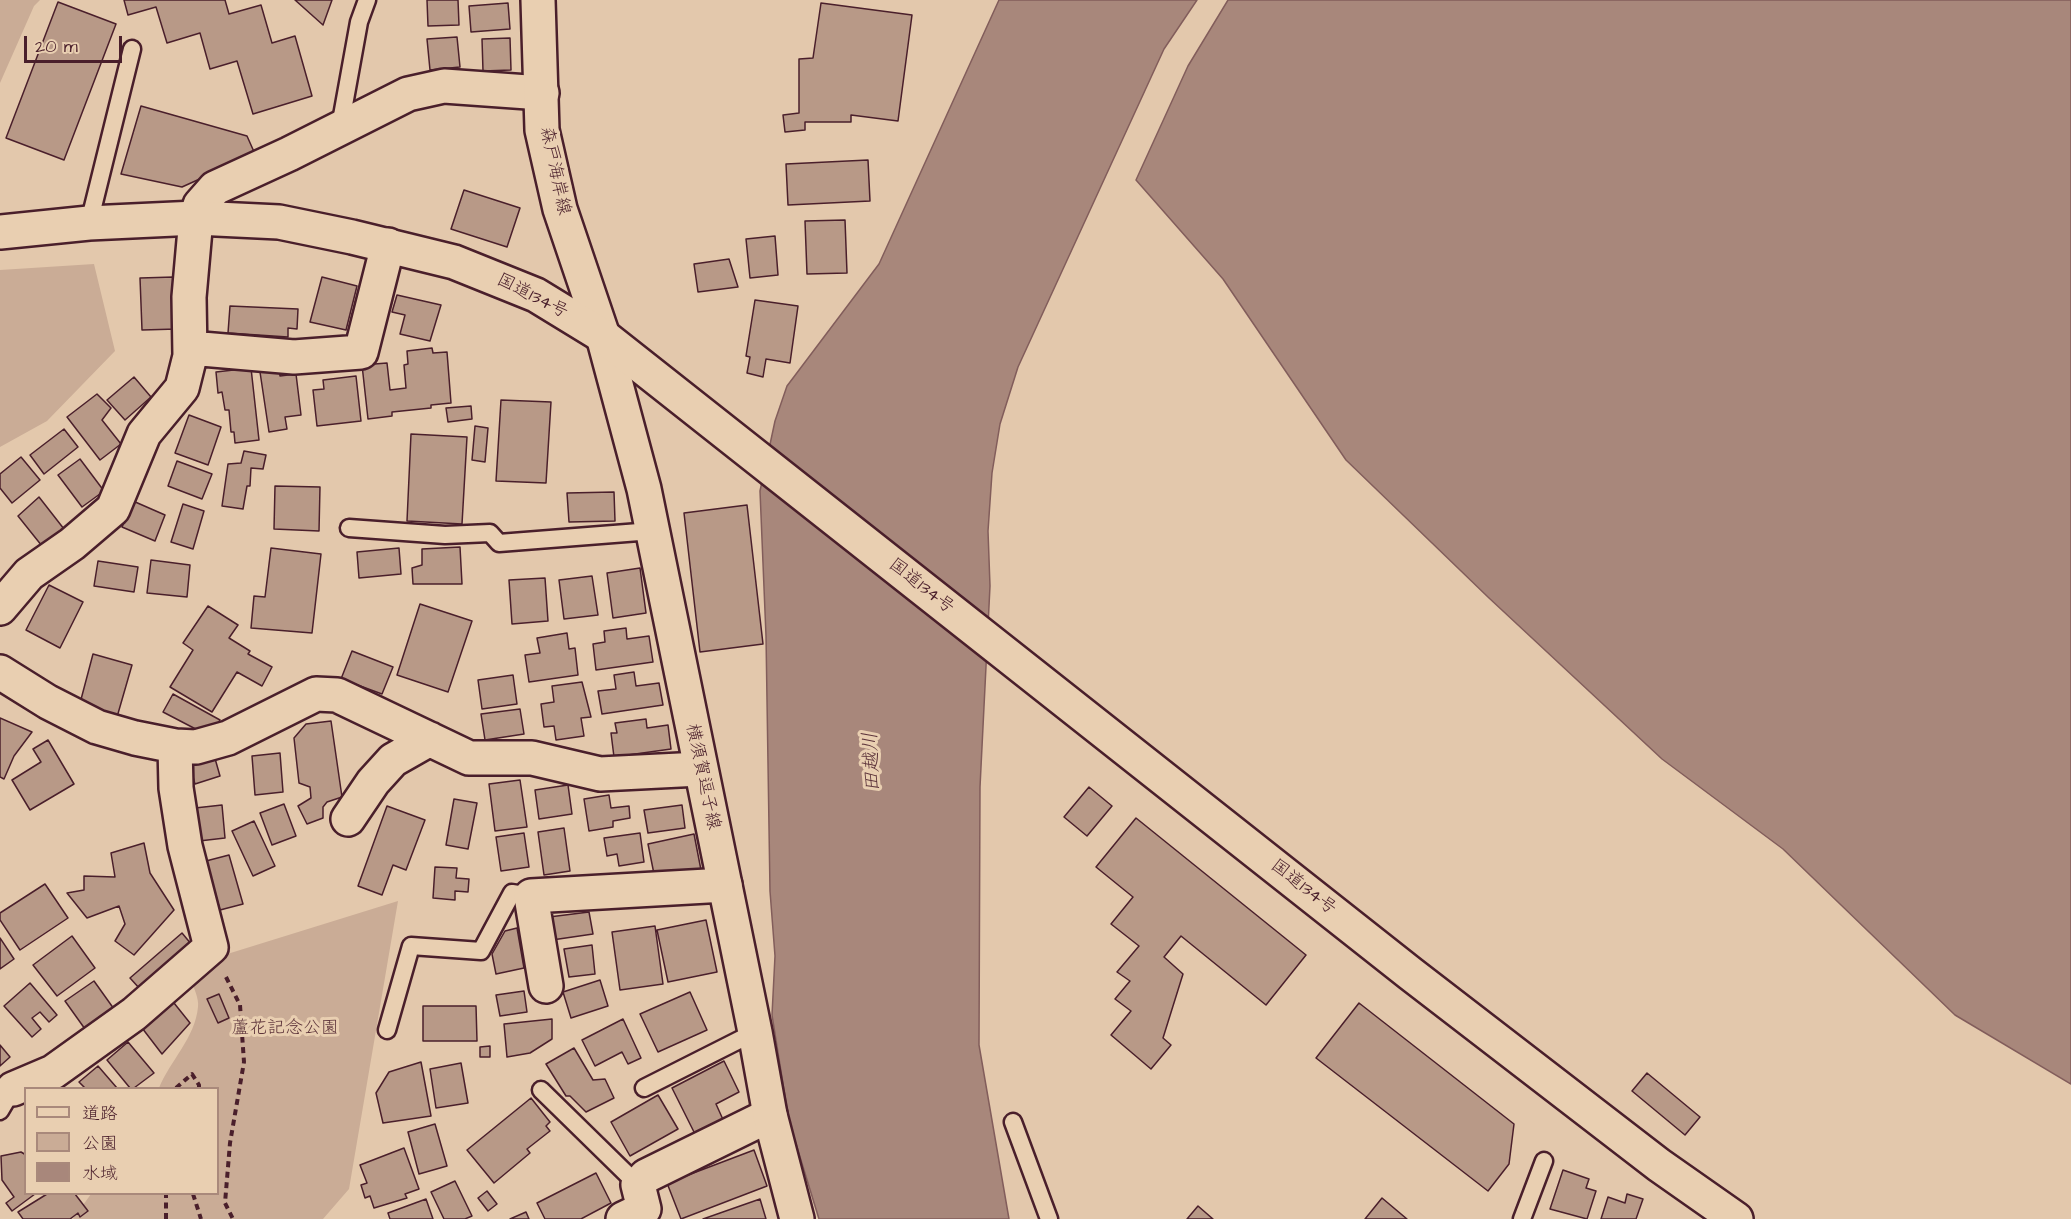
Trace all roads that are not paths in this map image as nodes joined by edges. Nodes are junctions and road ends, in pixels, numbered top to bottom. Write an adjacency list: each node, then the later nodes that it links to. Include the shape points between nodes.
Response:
1 (367, 0): 5 (lane, via 359,22)
2 (538, 0): 4 (main road, 森戸海岸線)
3 (132, 49): 7 (lane)
4 (542, 93): 5 (main road, via 444,86 408,94); 10 (main road, 森戸海岸線, via 542,130 560,209)
5 (340, 127): 6 (main road, via 215,188 200,205)
6 (196, 218): 7 (main road, 国道134号); 9 (main road, 国道134号, via 279,222); 11 (main road, via 189,297)
7 (89, 224): 8 (main road, 国道134号)
8 (0, 232)
9 (388, 245): 10 (main road, 国道134号, via 454,262 536,295); 11 (main road, via 361,352 294,357)
10 (603, 336): 13 (main road, 横須賀逗子線); 36 (main road, 国道134号, via 1411,974 1650,1158)
11 (190, 348): 14 (main road, via 182,388 144,434 113,508 29,574)
12 (349, 528): 13 (lane, via 445,535 490,533 499,543)
13 (652, 531): 18 (main road, 横須賀逗子線)
14 (0, 608)
15 (0, 672): 17 (main road, via 97,727)
16 (430, 739): 17 (main road, via 337,695 316,694 228,738 196,747); 18 (main road, via 469,758 532,758 600,774); 19 (main road, via 393,760)
17 (175, 746): 27 (main road, via 176,788 185,846 211,947 134,1014 53,1072)
18 (700, 769): 20 (main road, 横須賀逗子線)
19 (348, 819)
20 (725, 885): 21 (main road); 24 (main road, 横須賀逗子線)
21 (531, 896): 22 (main road); 23 (lane, via 512,893 480,951 411,946)
22 (546, 986)
23 (387, 1030)
24 (755, 1032): 25 (lane); 28 (main road, 横須賀逗子線)
25 (644, 1088)
26 (541, 1090): 31 (lane)
27 (4, 1096)
28 (770, 1114): 31 (main road, via 646,1176); 33 (main road, 横須賀逗子線)
29 (1013, 1122): 34 (lane)
30 (1544, 1161): 35 (lane)
31 (638, 1185): 32 (main road, via 644,1209)
32 (623, 1219)
33 (797, 1219)
34 (1049, 1219)
35 (1522, 1219)
36 (1736, 1219)

